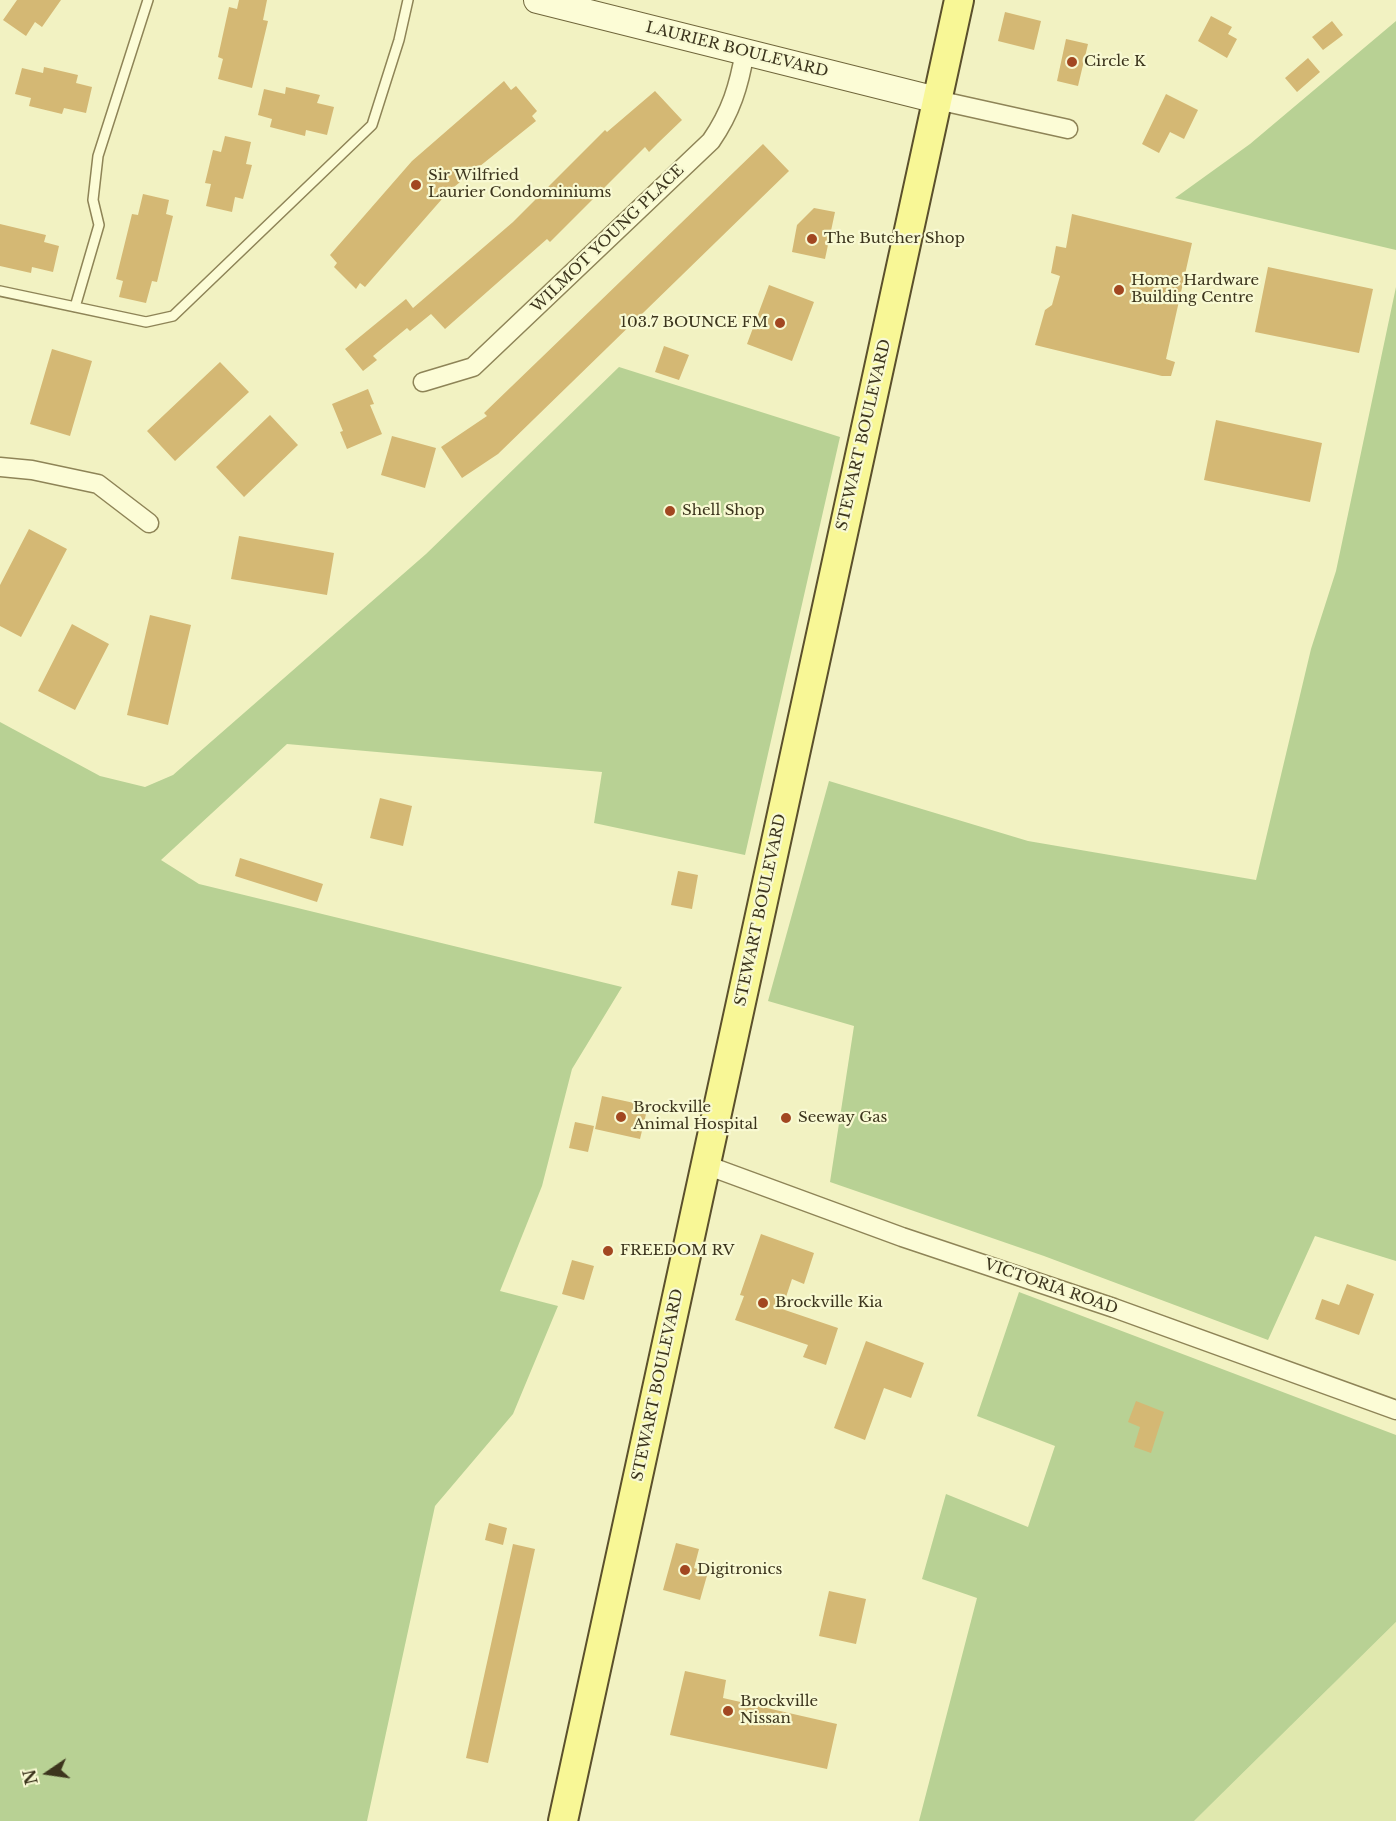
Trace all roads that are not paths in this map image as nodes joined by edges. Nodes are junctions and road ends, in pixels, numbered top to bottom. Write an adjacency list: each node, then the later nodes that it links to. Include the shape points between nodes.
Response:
1 (148, 0): 9 (lane, via 98,156 93,200 99,225)
2 (408, 0): 9 (lane, via 372,124 173,316 146,322)
3 (537, 0): 5 (street, LAURIER BOULEVARD)
4 (959, 0): 6 (main road, STEWART BOULEVARD)
5 (745, 51): 6 (street, LAURIER BOULEVARD); 10 (street, WILMOT YOUNG PLACE, via 728,116 711,141 473,367)
6 (937, 100): 7 (street); 13 (main road, STEWART BOULEVARD)
7 (1068, 129)
8 (0, 291): 9 (lane)
9 (75, 307)
10 (423, 382)
11 (0, 467): 12 (street, via 98,484)
12 (149, 523)
13 (706, 1165): 14 (street, VICTORIA ROAD); 15 (main road, STEWART BOULEVARD)
14 (1396, 1410)
15 (563, 1821)

